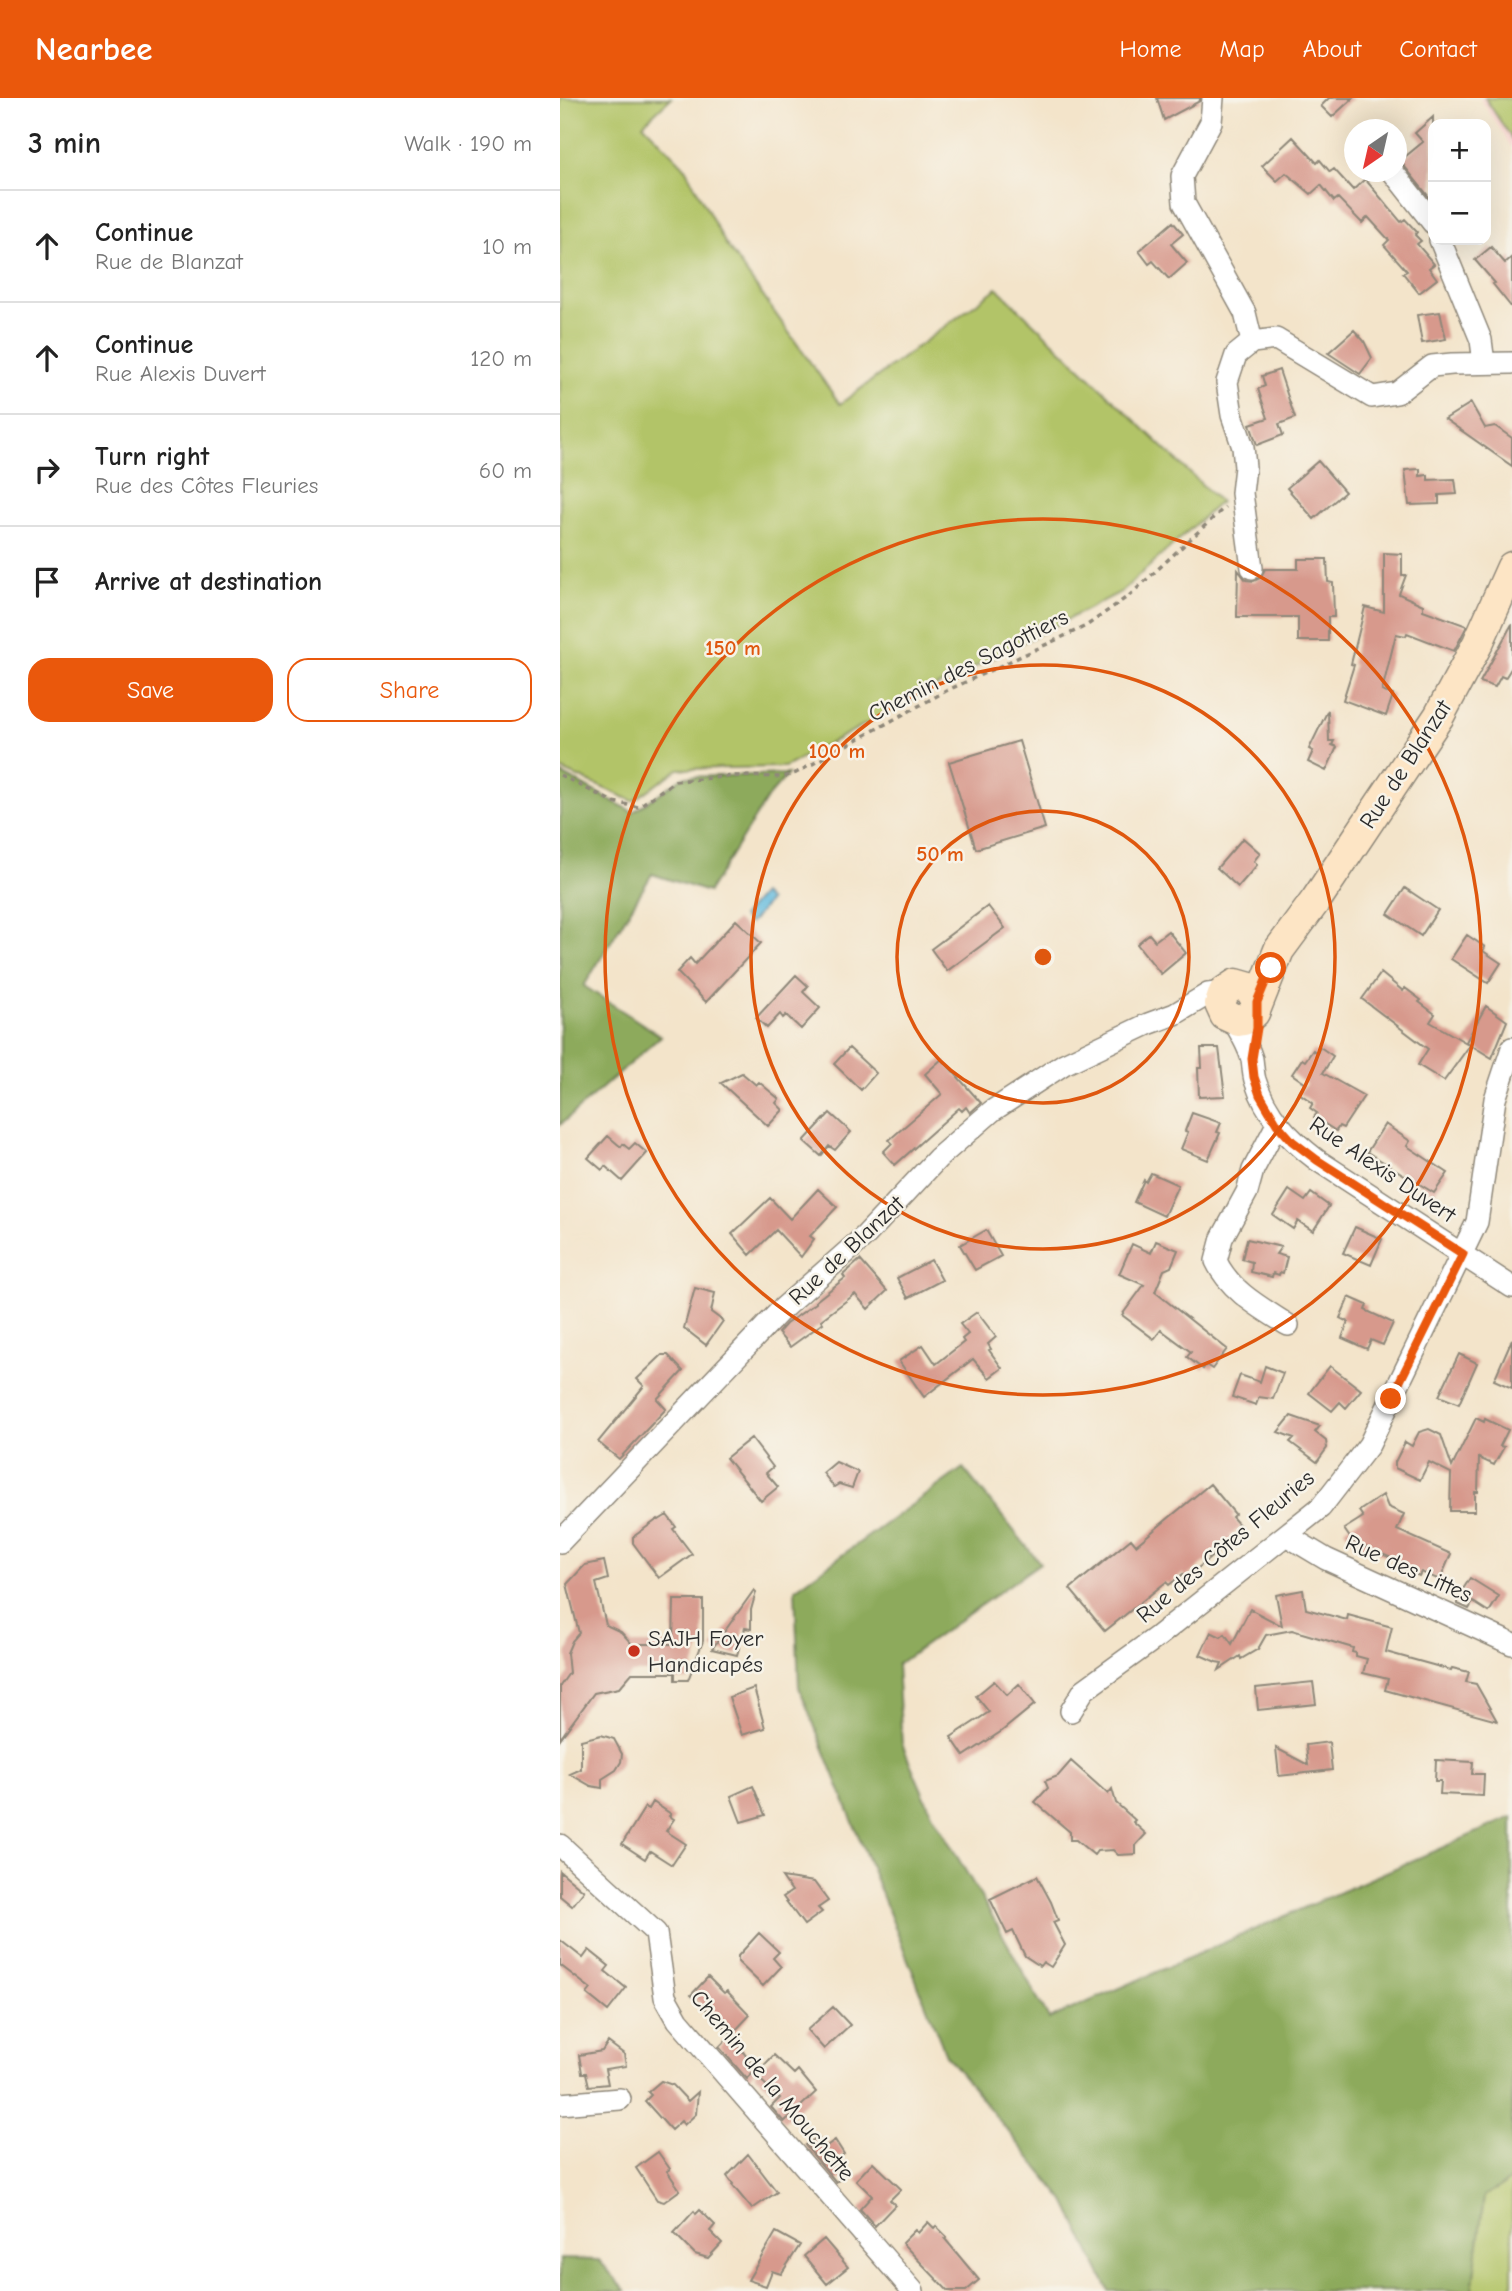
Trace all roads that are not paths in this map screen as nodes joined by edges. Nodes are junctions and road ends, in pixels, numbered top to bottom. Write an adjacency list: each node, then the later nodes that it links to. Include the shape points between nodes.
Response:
1 (1213, 98): 5 (street, via 1211,122 1182,176 1184,203 1245,313)
2 (1402, 182): 3 (street)
3 (1428, 216)
4 (1442, 245): 6 (street, via 1481,340)
5 (1252, 342): 6 (street, via 1276,339 1372,397 1397,393 1432,366); 9 (street, via 1236,355 1227,382 1245,467 1242,492)
6 (1484, 363): 7 (street)
7 (1512, 363)
8 (1512, 567): 10 (street, Rue de Blanzat, via 1438,716 1316,900)
9 (1252, 568)
10 (1238, 1003): 12 (street, Rue Alexis Duvert, via 1254,1077); 17 (street, Rue de Blanzat, via 1209,994 1064,1064 992,1111 938,1158 865,1236 781,1310)
11 (1512, 1048): 13 (street, Rue des Côtes Fleuries, via 1495,1099 1477,1222)
12 (1277, 1124): 13 (street, Rue Alexis Duvert, via 1317,1160); 15 (street, Rue Alexis Duvert, via 1222,1238 1216,1261 1224,1278)
13 (1463, 1254): 14 (street, Rue Alexis Duvert); 16 (street, Rue des Côtes Fleuries, via 1369,1444 1321,1507)
14 (1512, 1287)
15 (1288, 1325)
16 (1286, 1535): 18 (street, Rue des Littes, via 1325,1559); 19 (street, Rue des Côtes Fleuries, via 1084,1690)
17 (560, 1542)
18 (1512, 1644)
19 (1071, 1710)
20 (560, 1845): 23 (street, Chemin de la Mouchette, via 656,1933 665,1997 678,2020)
21 (620, 2099): 22 (street)
22 (560, 2104)
23 (913, 2291)

